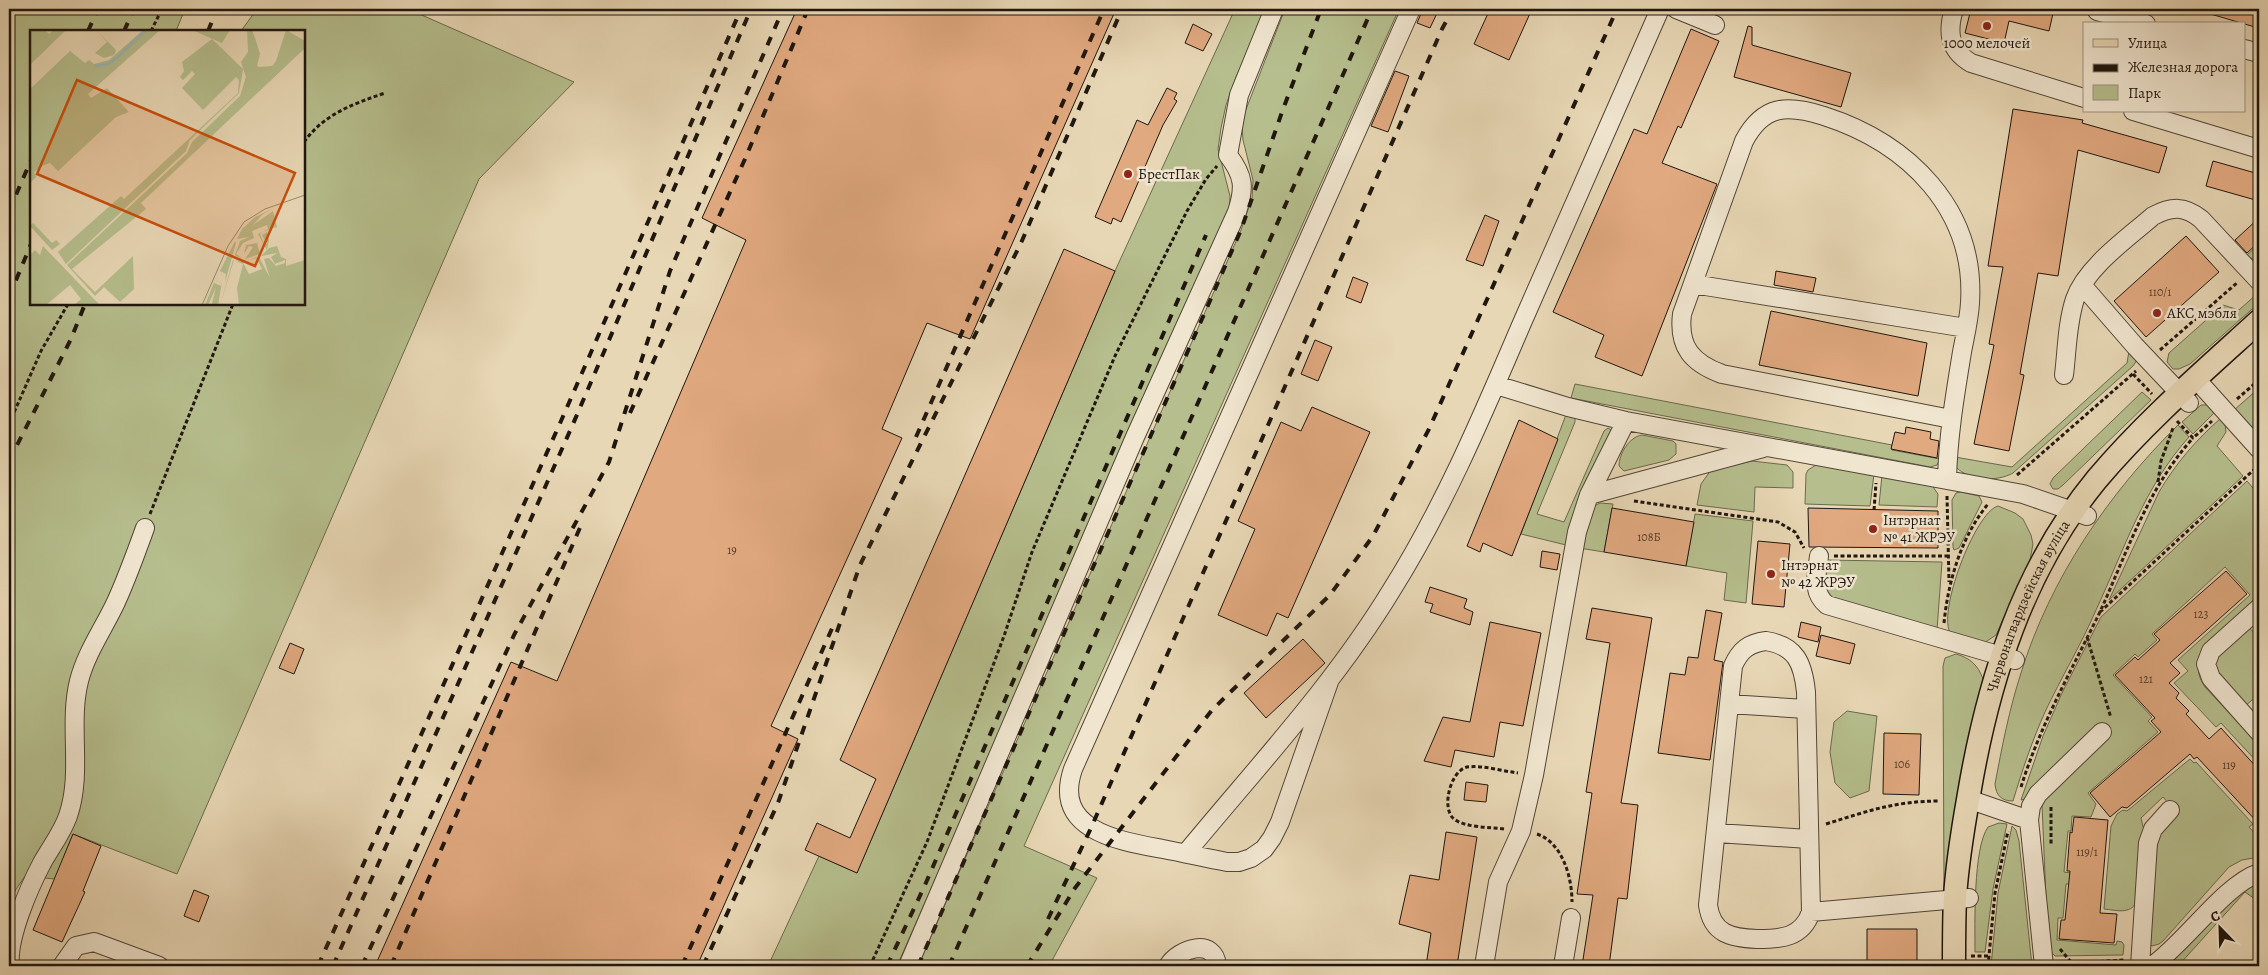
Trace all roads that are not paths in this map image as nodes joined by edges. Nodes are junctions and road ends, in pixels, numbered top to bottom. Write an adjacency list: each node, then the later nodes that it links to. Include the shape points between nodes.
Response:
1 (1274, 9): 54 (street, via 1239,95 1228,155 1240,174 1243,187 1237,212 1132,446)
2 (1411, 9): 45 (street, via 1068,782 1073,807 1091,828 1112,838)
3 (1660, 9): 22 (street)
4 (1676, 9): 9 (street)
5 (1954, 9): 12 (street, via 1950,34 1956,52 1963,58 2012,77)
6 (2097, 11): 7 (street)
7 (2124, 13): 8 (street)
8 (2142, 22)
9 (1715, 25)
10 (2246, 50): 11 (street)
11 (2259, 53)
12 (2083, 98)
13 (2136, 112): 14 (street)
14 (2259, 148)
15 (2255, 276): 17 (street, via 2202,218 2182,208 2171,208 2153,216)
16 (1693, 284): 19 (street); 19 (street, via 1744,141 1763,116 1793,108 1870,134 1920,170 1954,222 1965,249 1970,276); 24 (street, via 1680,329 1693,357 1705,367 1722,374)
17 (2082, 285): 21 (street, via 2071,315); 23 (street, via 2148,360)
18 (2259, 322): 23 (main road, Чырвонагвардзейская вуліца)
19 (1966, 328): 24 (street)
20 (2259, 339): 23 (main road, Чырвонагвардзейская вуліца)
21 (2064, 375)
22 (1496, 385): 25 (street); 35 (street, via 1411,558)
23 (2189, 397): 27 (street); 30 (main road, Чырвонагвардзейская вуліца, via 2122,452)
24 (1951, 419): 28 (street)
25 (1626, 421): 26 (street); 29 (street)
26 (1768, 447): 28 (street); 29 (street)
27 (2259, 449)
28 (1947, 480): 30 (street, via 2023,494)
29 (1589, 495): 57 (street, via 1573,547 1534,775 1521,831 1498,882)
30 (2081, 513): 34 (main road, Чырвонагвардзейская вуліца, via 2053,542 2025,595)
31 (145, 528): 51 (street, via 116,602 79,680 72,800 14,930)
32 (1819, 556): 34 (street, via 1816,588 1827,605)
33 (2258, 610): 39 (street, via 2211,651 2206,664 2211,678)
34 (2008, 658): 40 (main road, Чырвонагвардзейская вуліца, via 1982,726)
35 (1330, 679): 45 (street); 45 (street, via 1280,822 1264,850 1239,862)
36 (1729, 704): 37 (street); 37 (street, via 1737,657 1754,642 1766,641 1779,643 1792,651 1800,663 1805,678); 43 (street)
37 (1806, 709): 44 (street)
38 (2108, 727): 42 (street, via 2038,794)
39 (2259, 732)
40 (1974, 801): 42 (street); 47 (main road, Чырвонагвардзейская вуліца, via 1960,848)
41 (2170, 810): 60 (street, via 2153,830 2148,843)
42 (2021, 817): 59 (street)
43 (1717, 833): 44 (street); 48 (street, via 1708,905 1719,928 1735,938 1780,939 1803,928)
44 (1809, 834): 48 (street)
45 (1186, 853)
46 (2259, 873): 61 (street, via 2236,885)
47 (1962, 899): 48 (street); 50 (main road, Чырвонагвардзейская вуліца)
48 (1811, 912)
49 (1572, 918): 58 (street)
50 (1970, 961)
51 (10, 966)
52 (62, 966): 53 (street, via 76,946 94,942)
53 (159, 966)
54 (908, 966)
55 (1168, 966): 56 (street, via 1179,954 1200,948 1211,953)
56 (1217, 966)
57 (1484, 966)
58 (1563, 966)
59 (2044, 966)
60 (2140, 966)
61 (2152, 966)

